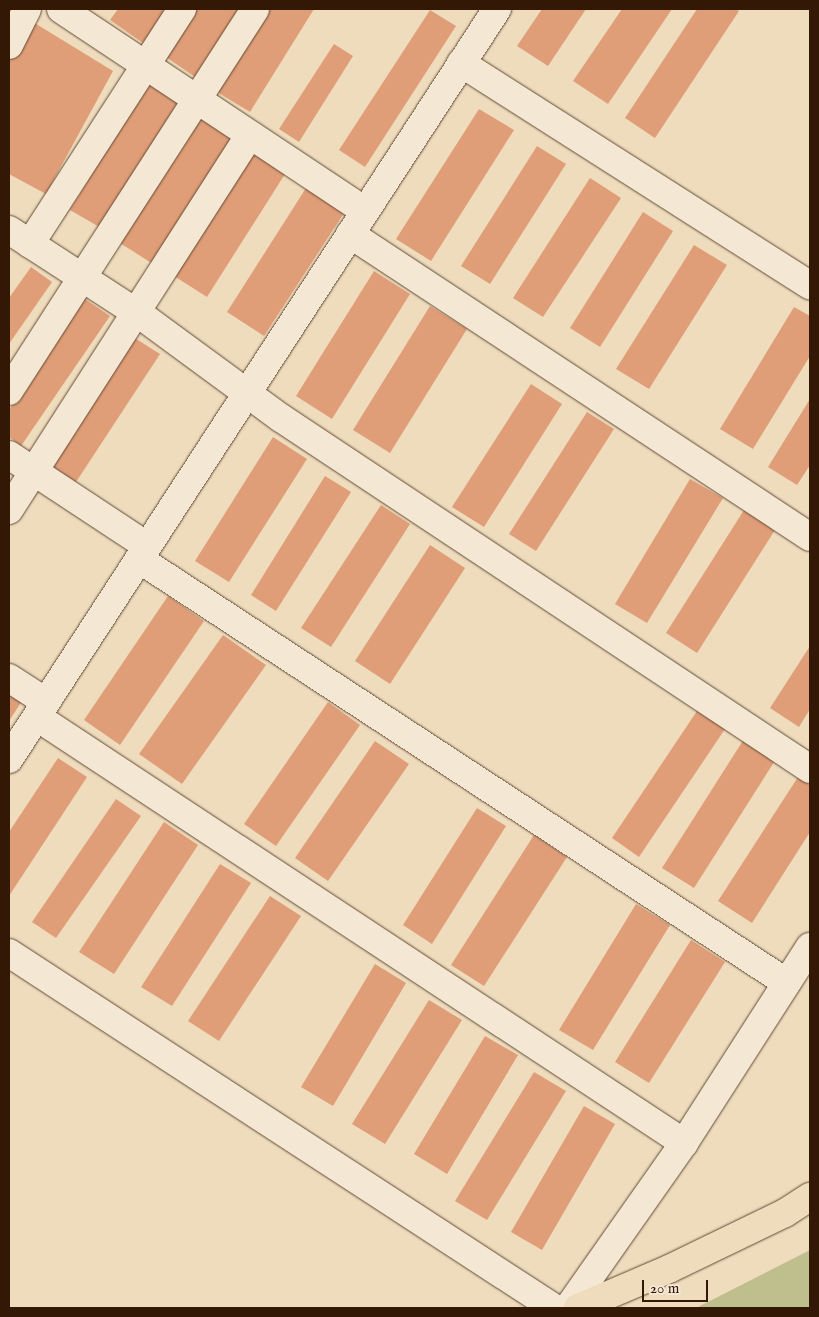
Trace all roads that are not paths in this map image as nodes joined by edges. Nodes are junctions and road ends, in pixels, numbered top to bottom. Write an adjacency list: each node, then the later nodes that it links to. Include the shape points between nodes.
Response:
1 (28, 9): 7 (street)
2 (61, 9): 6 (street)
3 (182, 9): 9 (street)
4 (255, 9): 10 (street)
5 (497, 9): 8 (street)
6 (95, 18): 9 (street)
7 (9, 45)
8 (461, 63): 12 (street); 15 (street)
9 (145, 65): 10 (street); 13 (street)
10 (197, 99): 11 (street); 14 (street)
11 (250, 135): 12 (street); 16 (street)
12 (357, 223): 18 (street); 22 (street)
13 (20, 237): 14 (street)
14 (82, 278): 16 (street); 17 (street)
15 (810, 285)
16 (136, 312): 18 (street); 20 (street)
17 (9, 391)
18 (247, 393): 23 (street); 27 (street)
19 (9, 455): 20 (street)
20 (34, 471): 21 (street); 23 (street)
21 (9, 510)
22 (810, 537)
23 (143, 552): 25 (street); 30 (street)
24 (9, 678): 25 (street)
25 (41, 709): 26 (street); 31 (street)
26 (9, 759)
27 (810, 769)
28 (810, 946): 30 (street)
29 (9, 953): 33 (street)
30 (787, 983): 31 (street)
31 (684, 1143): 34 (street)
32 (810, 1197): 35 (main road, via 785,1213 669,1269)
33 (554, 1308)
34 (568, 1308)
35 (578, 1308)

